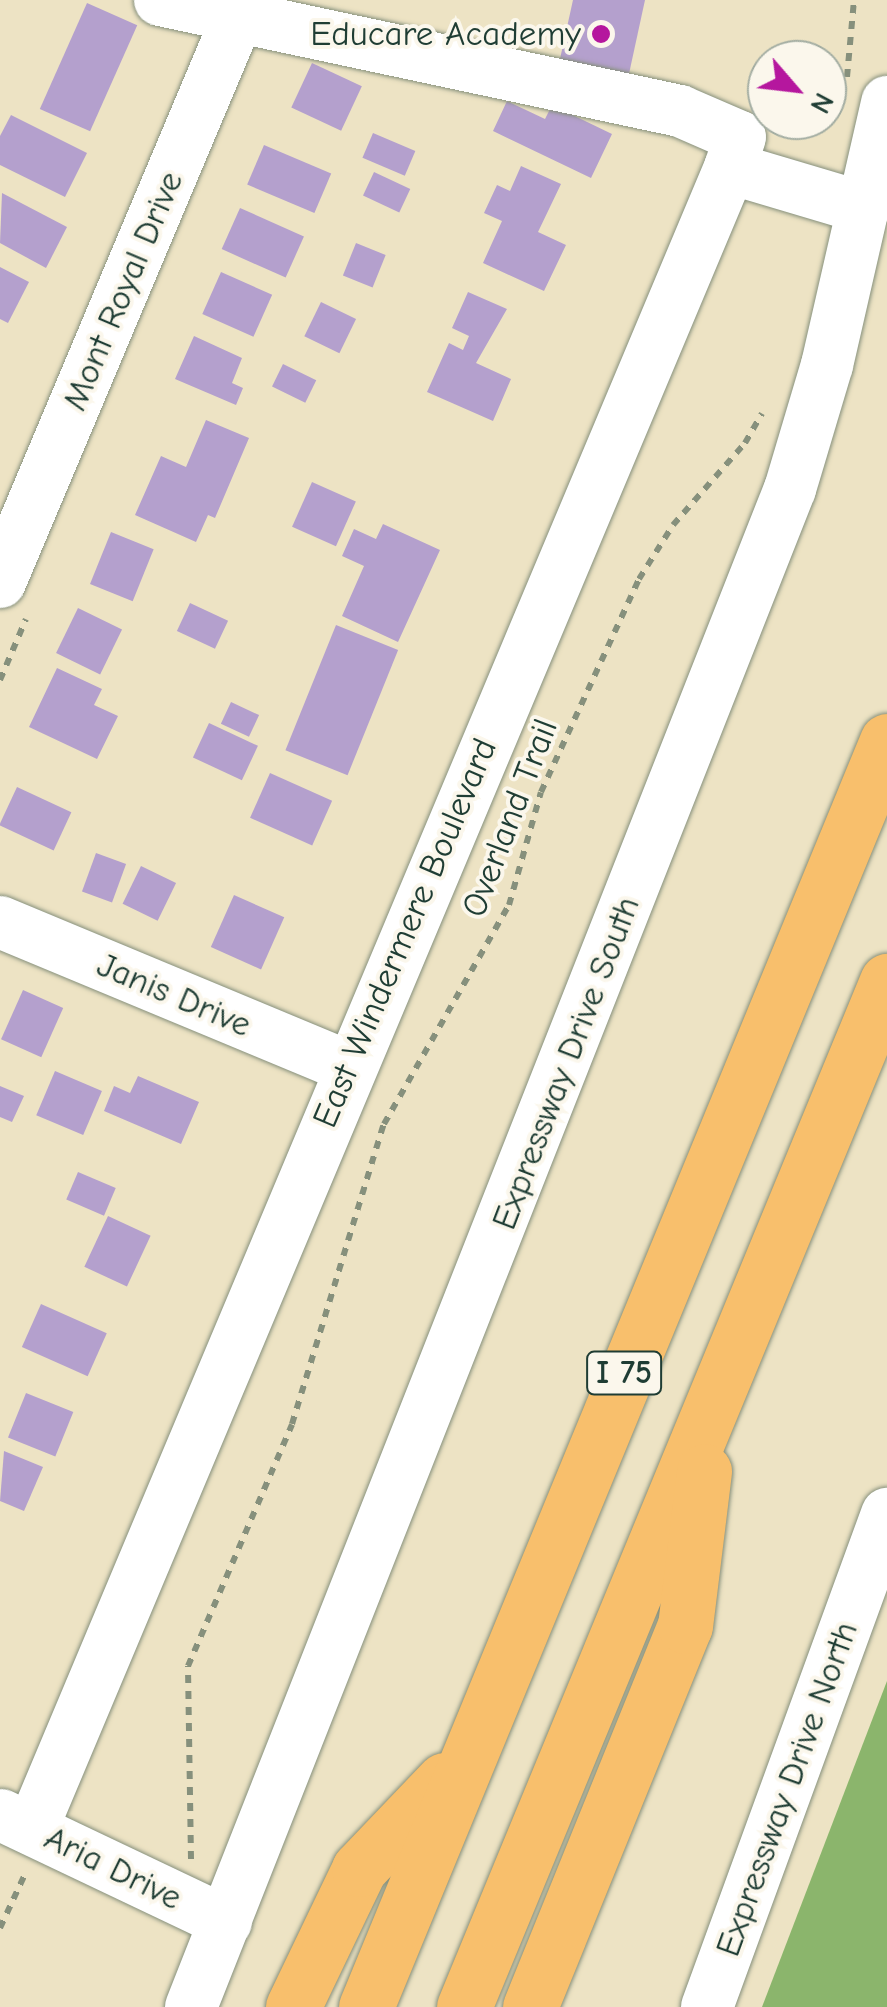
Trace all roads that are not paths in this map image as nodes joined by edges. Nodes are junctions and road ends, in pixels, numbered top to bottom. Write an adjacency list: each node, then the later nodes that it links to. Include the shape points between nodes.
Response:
1 (160, 0): 2 (street)
2 (241, 9): 4 (street, via 680,112 740,137); 6 (street, Mont Royal Drive)
3 (866, 93): 5 (street, Expressway Drive South)
4 (730, 168): 5 (street); 10 (street, East Windermere Boulevard)
5 (864, 208): 15 (street, Expressway Drive South, via 810,426 763,563)
6 (0, 582)
7 (887, 740): 13 (highway, I 75)
8 (0, 922): 10 (street, Janis Drive)
9 (887, 980): 11 (highway, I 75)
10 (348, 1067): 14 (street, East Windermere Boulevard)
11 (712, 1407): 19 (highway, I 75); 20 (highway, via 684,1626)
12 (887, 1514): 21 (street, Expressway Drive North)
13 (463, 1759): 17 (highway, via 360,1869); 18 (highway, I 75)
14 (13, 1833): 15 (street, Aria Drive)
15 (204, 1912): 16 (street, Expressway Drive South)
16 (191, 2007)
17 (293, 2007)
18 (366, 2007)
19 (464, 2007)
20 (530, 2007)
21 (707, 2007)

